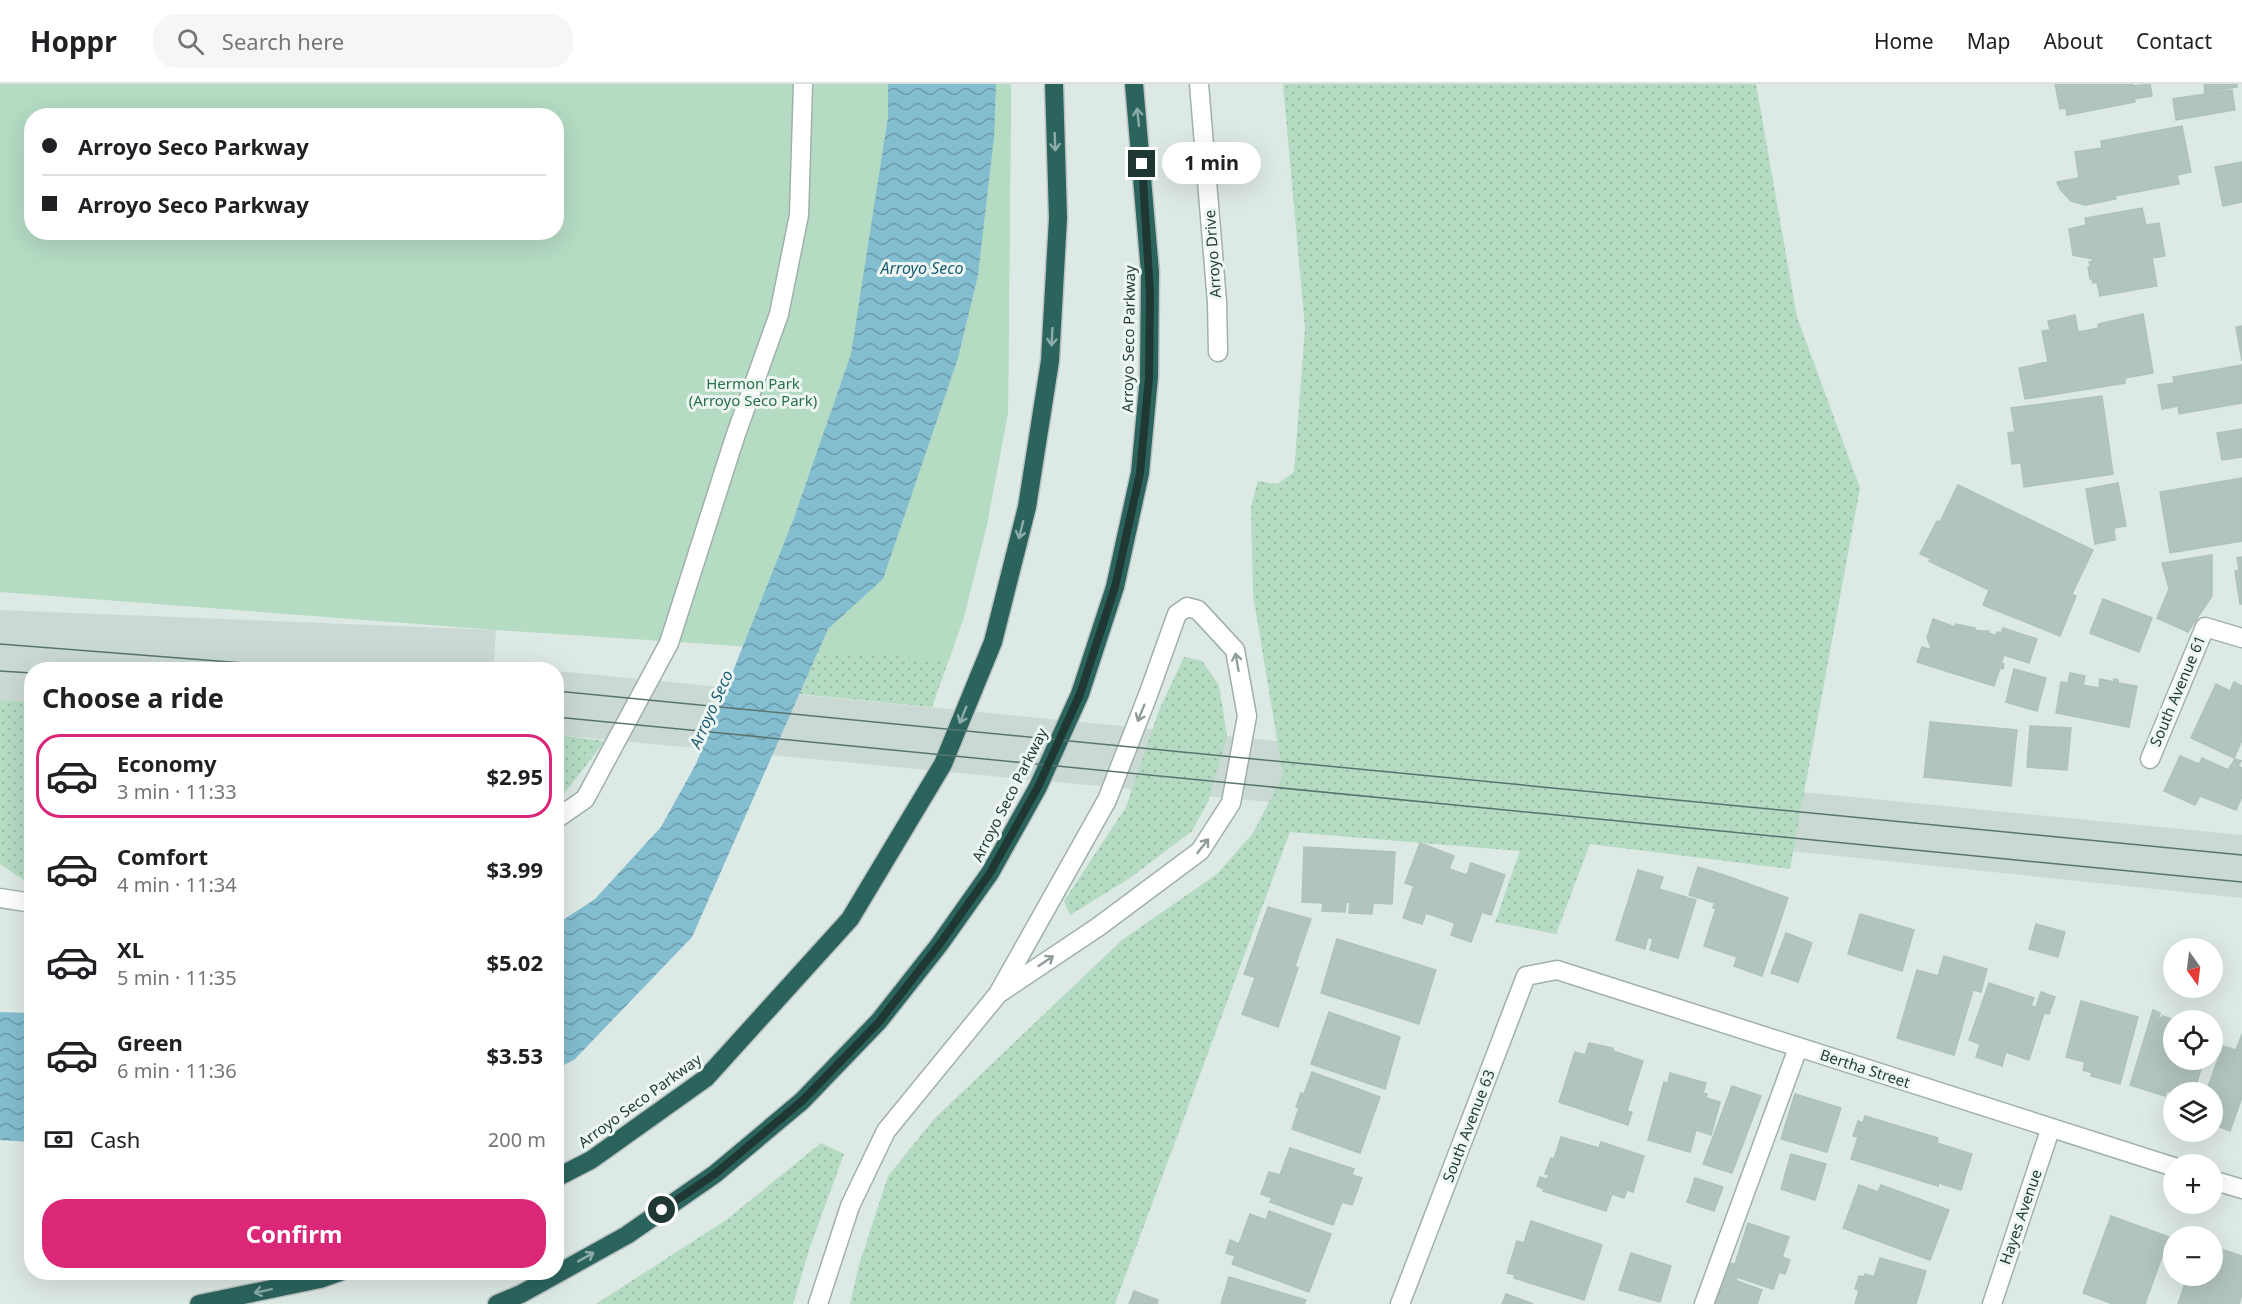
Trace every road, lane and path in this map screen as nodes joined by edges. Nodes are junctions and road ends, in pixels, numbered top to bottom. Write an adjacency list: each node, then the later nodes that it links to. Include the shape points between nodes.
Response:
1 (803, 84): 8 (street, via 799,215 779,314 669,643 585,799)
2 (1054, 84): 16 (highway, Arroyo Seco Parkway, one-way to 16, via 1058,218 1050,361 1031,484 993,642 943,764 850,919 706,1078 591,1160)
3 (1134, 84): 19 (highway, Arroyo Seco Parkway, one-way to 3, via 627,1235 715,1174 802,1101 879,1022 939,945 990,873 1038,787 1080,694 1112,598 1140,473 1149,377 1150,272)
4 (1199, 84): 5 (street, Arroyo Drive)
5 (1218, 352)
6 (2242, 639): 7 (street, South Avenue 61, via 2205,627)
7 (2150, 759)
8 (564, 813)
9 (0, 898): 10 (street)
10 (24, 902)
11 (1557, 970): 13 (street, Bertha Street); 25 (street, South Avenue 63, via 1526,976)
12 (998, 994): 12 (street, one-way to 12, via 1098,927 1200,851 1231,803 1247,716 1235,650 1198,610 1188,608 1177,614 1107,800); 24 (street, via 886,1131 850,1206)
13 (1798, 1048): 14 (street, Bertha Street); 26 (street)
14 (2050, 1130): 15 (street, Bertha Street); 27 (street, Hayes Avenue)
15 (2163, 1164)
16 (564, 1174)
17 (2223, 1183): 18 (street)
18 (2242, 1189)
19 (564, 1270)
20 (315, 1280): 22 (highway, one-way to 22)
21 (546, 1280): 23 (highway, Arroyo Seco Parkway, one-way to 21)
22 (199, 1304)
23 (498, 1304)
24 (818, 1304)
25 (1400, 1304)
26 (1704, 1304)
27 (1992, 1304)

